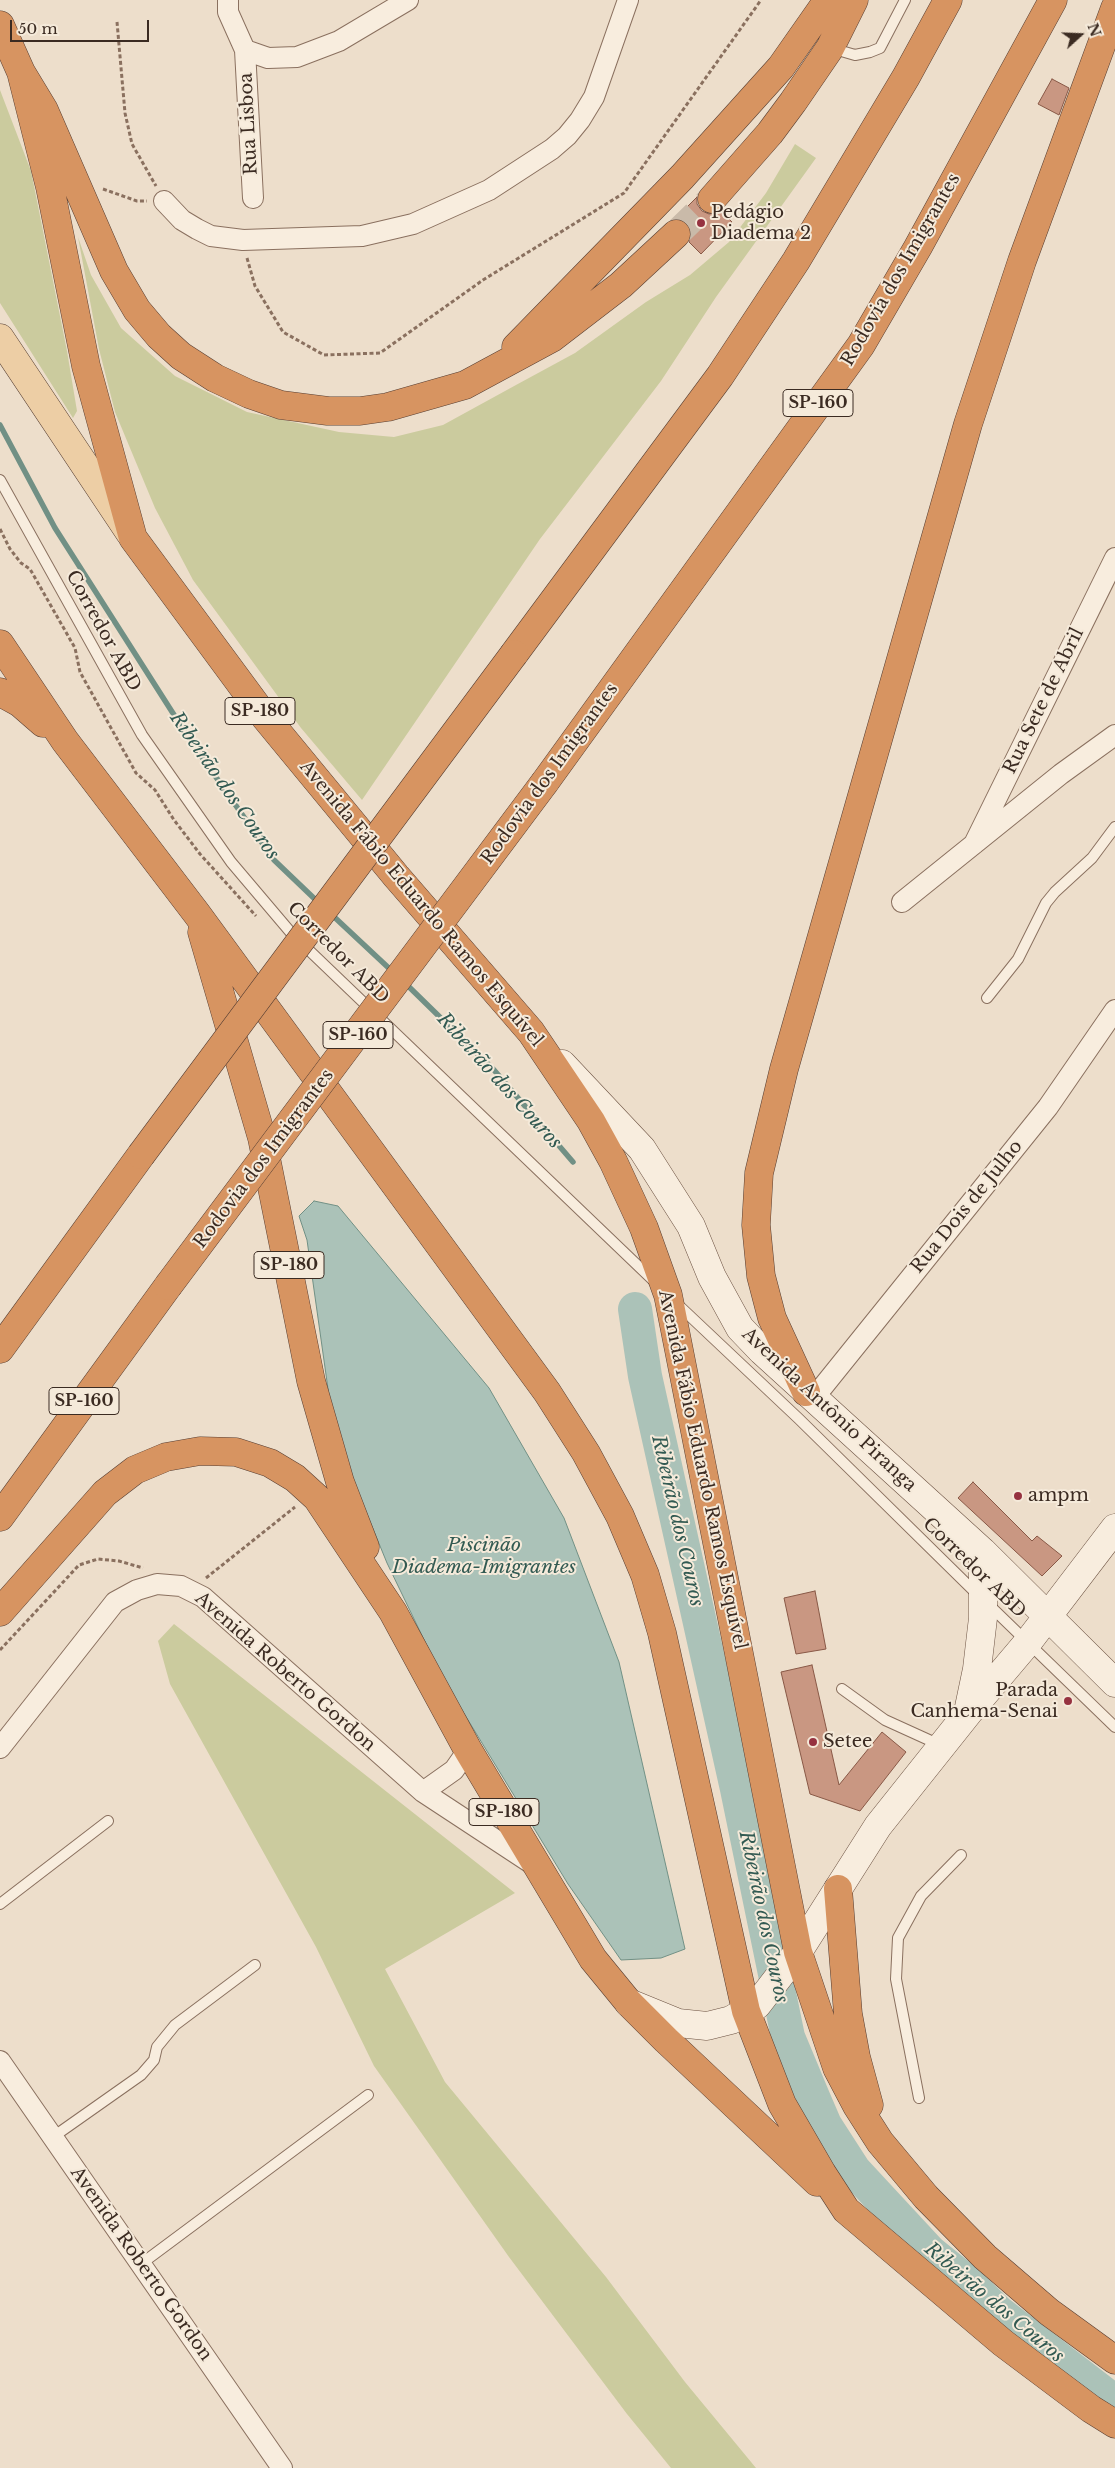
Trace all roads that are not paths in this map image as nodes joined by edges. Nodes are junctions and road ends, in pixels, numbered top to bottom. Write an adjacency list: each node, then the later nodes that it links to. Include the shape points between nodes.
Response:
1 (228, 0): 12 (street, Rua Lisboa, via 228,12)
2 (408, 0): 12 (street, Rua Lisboa, via 339,41 297,57 268,58)
3 (628, 0): 16 (street, via 594,97 580,120 552,149 489,190 413,224 362,236 243,240 211,236 182,220)
4 (828, 0): 19 (highway, via 781,67 689,170)
5 (854, 0): 11 (highway)
6 (905, 0): 11 (lane, via 880,48 855,55)
7 (948, 0): 35 (highway, bridge, via 796,261 720,376)
8 (1053, 0): 37 (highway, Rodovia dos Imigrantes / SP-160, bridge, via 923,239 861,345 545,782 168,1286)
9 (1115, 8): 36 (highway, via 1022,261 968,424 787,1059 759,1173 756,1225 761,1276 772,1318)
10 (0, 25): 13 (highway)
11 (830, 48): 15 (highway, via 770,133)
12 (245, 50): 14 (street, Rua Lisboa)
13 (21, 72): 19 (highway, via 44,110 114,271 137,310 158,336 215,378 281,405 360,411 388,408 441,393 465,385); 21 (highway, via 50,187 86,366)
14 (253, 198)
15 (712, 199)
16 (164, 201)
17 (676, 234): 19 (highway, via 590,310 552,338)
18 (0, 338): 21 (main road, Avenida Fábio Eduardo Ramos Esquível / SP-180)
19 (498, 366)
20 (0, 480): 34 (lane, Corredor ABD, via 142,735 231,862 292,934)
21 (134, 538): 33 (highway, Avenida Fábio Eduardo Ramos Esquível / SP-180, via 265,717)
22 (1115, 558): 28 (street, Rua Sete de Abril)
23 (0, 644): 26 (highway, SP-180)
24 (0, 692): 26 (highway, via 20,703)
25 (1115, 735): 28 (street)
26 (65, 741): 30 (highway, SP-180)
27 (1115, 827): 31 (lane, via 1092,858 1046,903 1018,959)
28 (974, 844): 29 (street)
29 (902, 902)
30 (197, 914): 42 (highway, SP-180, via 262,1138 311,1381 327,1441 355,1524); 61 (highway, via 547,1392 586,1453 620,1516 645,1574 662,1633)
31 (987, 998)
32 (1115, 1010): 36 (street, Rua Dois de Julho, via 1048,1107)
33 (531, 1032): 34 (highway, Avenida Fábio Eduardo Ramos Esquível, via 591,1121 613,1161 644,1228); 36 (main road, Avenida Antônio Piranga / SP-180, via 642,1149 690,1226 712,1277 740,1328)
34 (668, 1296): 40 (lane, Corredor ABD); 58 (highway, Avenida Fábio Eduardo Ramos Esquível)
35 (0, 1349)
36 (810, 1396): 39 (main road, Avenida Antônio Piranga / SP-180)
37 (0, 1517)
38 (1115, 1528): 43 (main road)
39 (983, 1552): 40 (main road); 43 (main road, Avenida Antônio Piranga / SP-180)
40 (982, 1599): 44 (lane, Corredor ABD); 47 (main road, via 977,1669)
41 (0, 1612): 42 (highway, via 105,1493 136,1470 166,1457 200,1451 236,1452 270,1463 296,1478 328,1512)
42 (393, 1612): 51 (highway, SP-180)
43 (1046, 1616): 44 (main road, SP-180); 45 (main road, Avenida Antônio Piranga / SP-180)
44 (1028, 1642): 47 (main road, SP-180); 48 (lane, Corredor ABD)
45 (1115, 1683)
46 (842, 1689): 49 (lane, via 885,1720)
47 (968, 1713): 49 (main road, SP-180)
48 (1115, 1727)
49 (942, 1746): 56 (main road, SP-180, via 878,1826)
50 (0, 1748): 52 (street, Avenida Roberto Gordon, via 116,1602 136,1590 157,1584 181,1586 203,1596)
51 (468, 1750): 52 (street, via 454,1770); 55 (highway, SP-180)
52 (423, 1792): 55 (street, Avenida Roberto Gordon)
53 (108, 1821): 57 (lane)
54 (961, 1856): 64 (lane, via 920,1896 898,1938 896,1979)
55 (536, 1866): 60 (highway, SP-180, via 594,1960)
56 (838, 1889): 58 (main road, SP-180); 66 (highway, via 848,2014 856,2057)
57 (0, 1904)
58 (794, 1957): 61 (main road, SP-180); 66 (highway, Avenida Fábio Eduardo Ramos Esquível, via 837,2068)
59 (255, 1965): 65 (lane, via 175,2025 157,2047 154,2060 141,2075)
60 (629, 2003): 61 (main road, SP-180, via 678,2024 707,2026 732,2020); 67 (highway)
61 (752, 2008): 67 (highway, via 782,2104)
62 (0, 2060): 65 (street, Avenida Roberto Gordon)
63 (368, 2096): 68 (lane)
64 (919, 2098)
65 (53, 2137): 68 (street, Avenida Roberto Gordon)
66 (880, 2142): 69 (highway, Avenida Fábio Eduardo Ramos Esquível, via 926,2197 985,2257 1049,2312)
67 (846, 2210): 70 (highway, via 1003,2343)
68 (141, 2264): 71 (street, Avenida Roberto Gordon)
69 (1115, 2360)
70 (1115, 2424)
71 (282, 2468)

